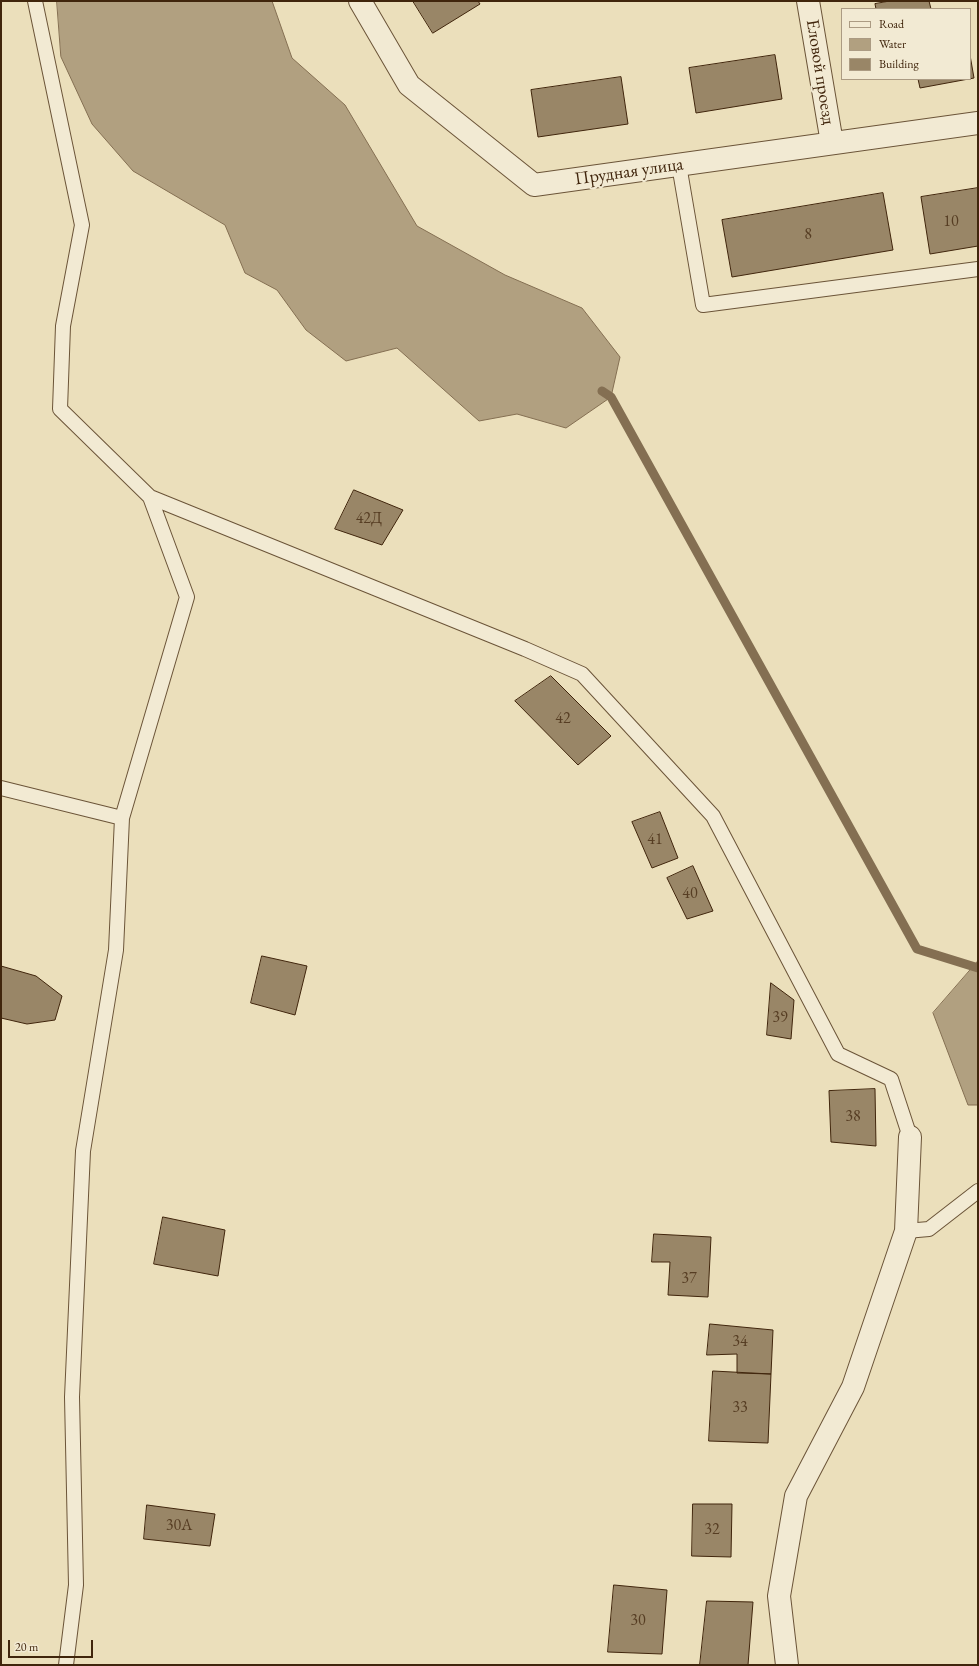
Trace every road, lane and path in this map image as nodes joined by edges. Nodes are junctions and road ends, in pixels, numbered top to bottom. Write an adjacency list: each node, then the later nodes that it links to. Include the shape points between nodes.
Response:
1 (35, 1): 8 (lane, via 82,225 63,326 60,409)
2 (360, 1): 6 (street, Прудная улица, via 409,85 534,185)
3 (808, 1): 5 (street, Еловой проезд)
4 (978, 123): 5 (street, Прудная улица)
5 (832, 143): 6 (street, Прудная улица)
6 (679, 165): 7 (lane, via 703,305)
7 (978, 269)
8 (150, 497): 10 (lane, via 187,597); 11 (lane, via 582,674 713,816 838,1054 891,1079)
9 (1, 788): 10 (lane)
10 (122, 818): 14 (lane, via 116,950 83,1151 72,1397 76,1585)
11 (910, 1137): 13 (street)
12 (978, 1191): 13 (lane, via 929,1229)
13 (906, 1231): 15 (street, via 853,1387 796,1496 779,1596)
14 (66, 1665)
15 (787, 1665)

